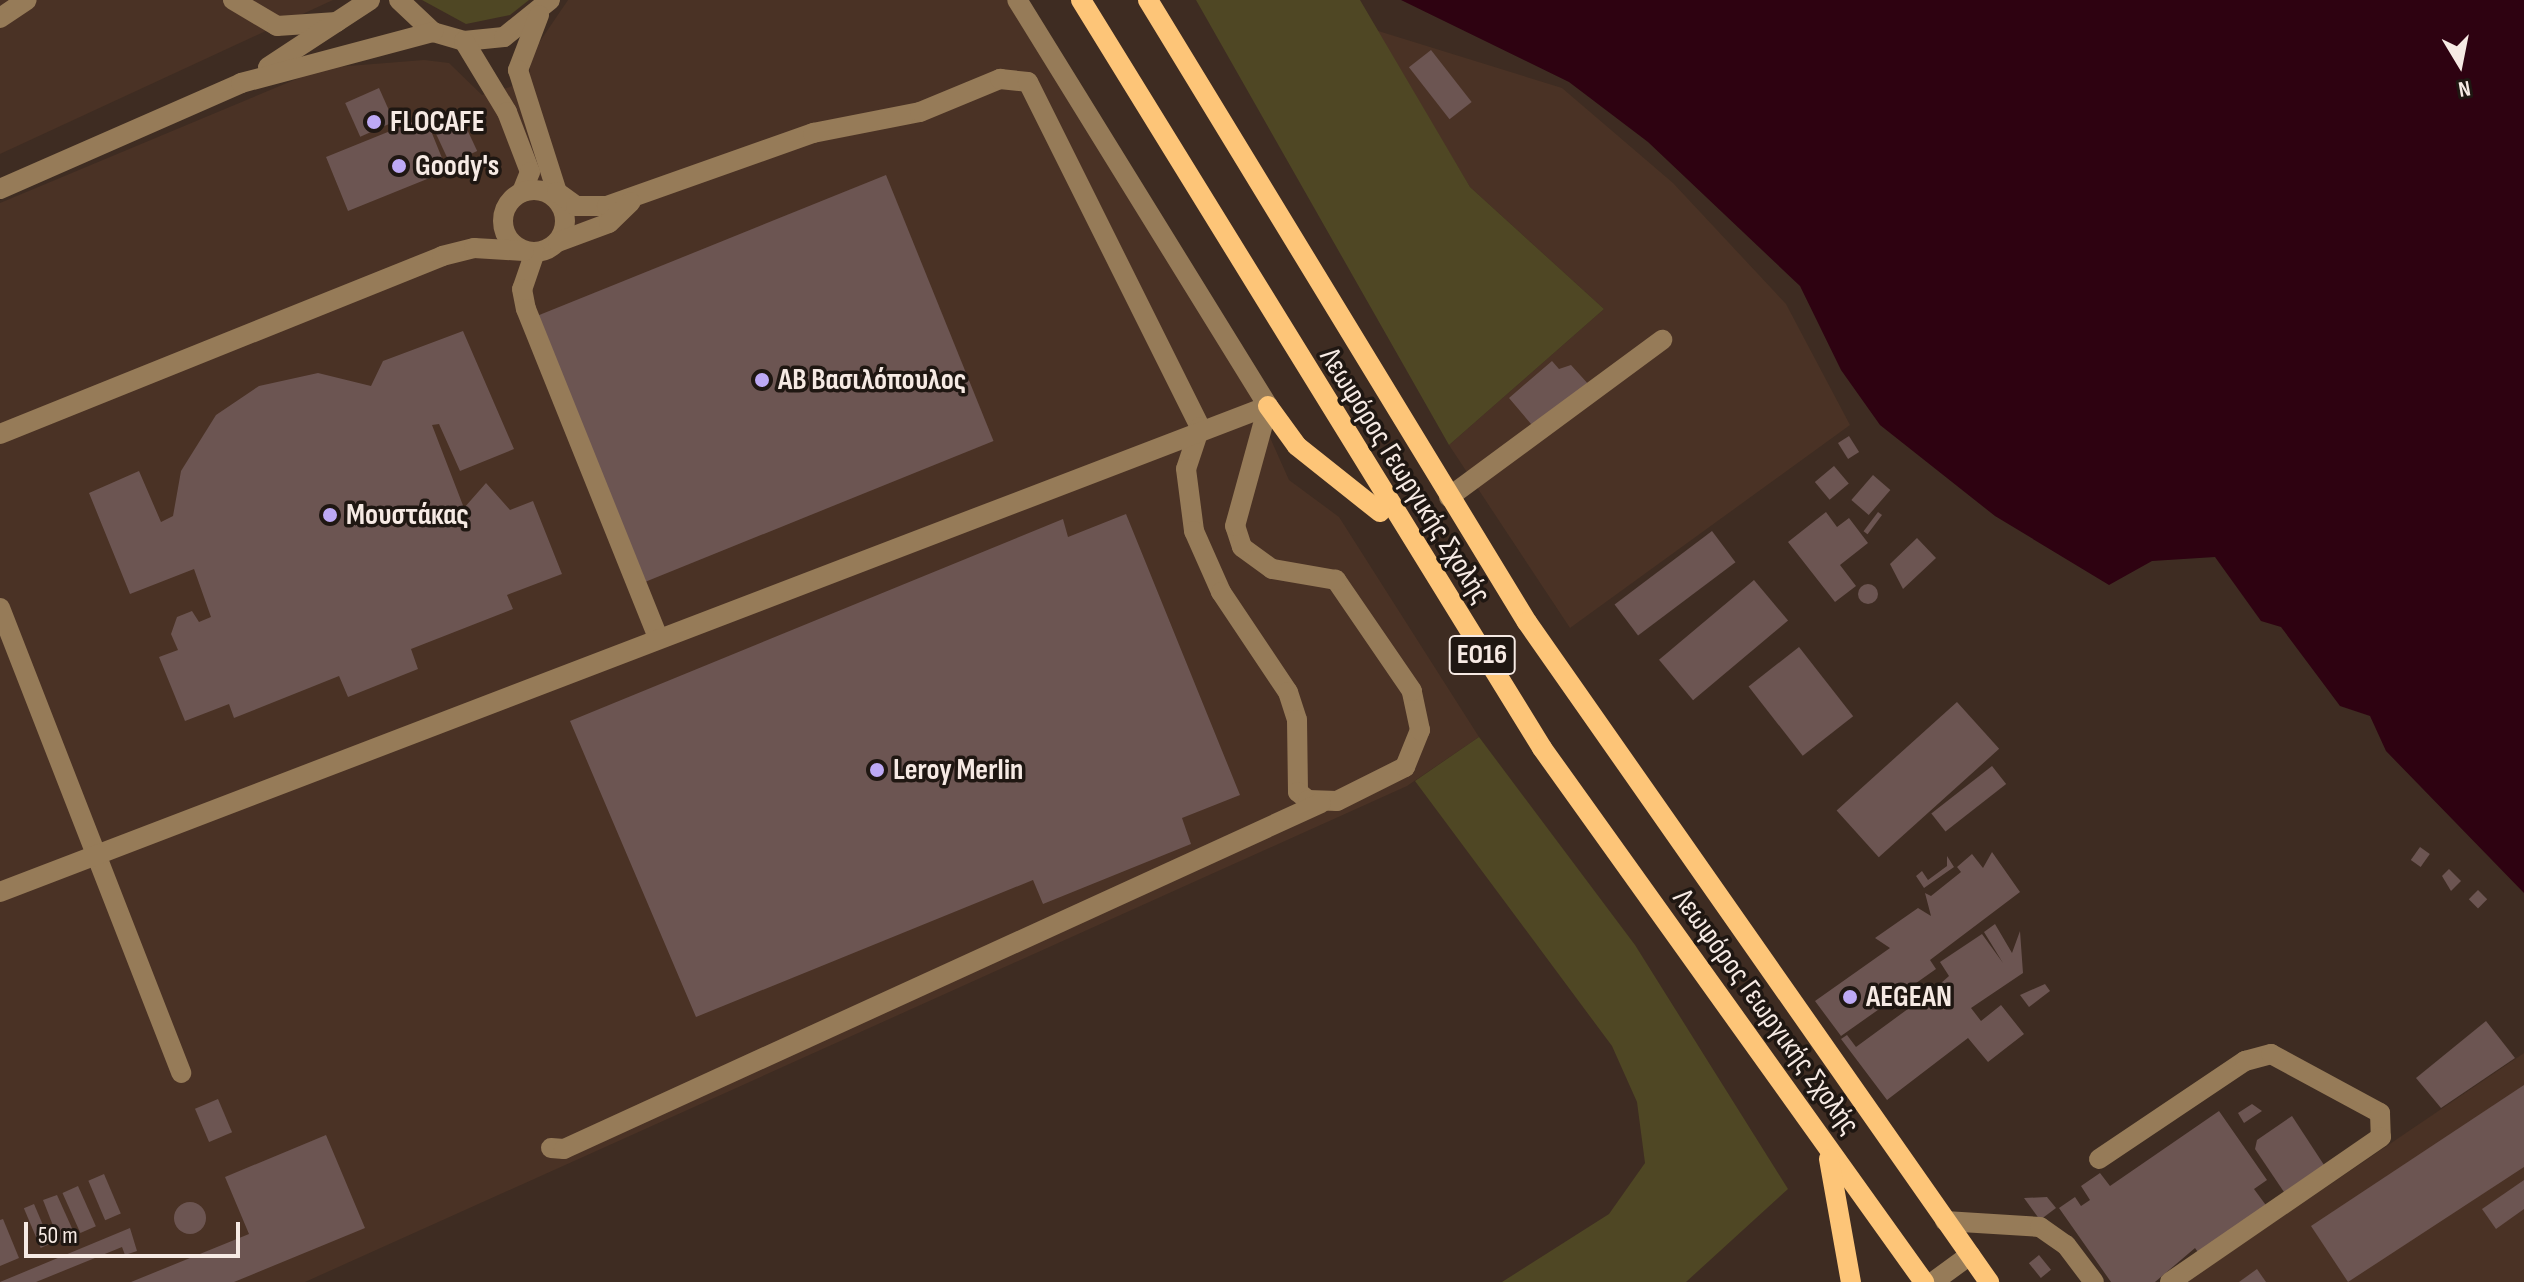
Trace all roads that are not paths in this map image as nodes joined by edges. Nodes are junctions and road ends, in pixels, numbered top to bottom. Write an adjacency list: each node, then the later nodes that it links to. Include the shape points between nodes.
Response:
1 (27, 0): 9 (street)
2 (233, 0): 10 (street, via 277,26)
3 (370, 0): 10 (street)
4 (399, 0): 11 (street)
5 (1017, 0): 21 (street)
6 (1081, 0): 25 (main road, Λεωφόρος Γεωργικής Σχολής / ΕΟ16)
7 (1148, 0): 24 (main road, Λεωφόρος Γεωργικής Σχολής / ΕΟ16)
8 (544, 7): 12 (street, via 504,37); 16 (street, via 518,70)
9 (0, 18)
10 (348, 20): 13 (street)
11 (433, 32): 12 (street); 13 (street)
12 (464, 41): 15 (street, via 492,78 512,124 530,172)
13 (241, 83): 14 (street)
14 (0, 189)
15 (522, 192): 16 (street, via 549,193); 19 (street, via 503,217 508,238)
16 (559, 199): 17 (street, via 586,208); 18 (street, via 565,224)
17 (633, 199): 18 (street, via 609,223); 22 (street, via 813,133 920,112 1000,79 1028,82)
18 (558, 242): 19 (street)
19 (530, 252): 23 (street, via 474,248 442,256); 27 (street, via 522,289 526,309)
20 (1662, 340): 24 (street)
21 (1268, 406): 22 (street); 25 (main road, via 1297,446); 28 (street, via 1235,526 1242,547 1272,569 1336,580 1417,710 1420,730 1405,767)
22 (1200, 427): 27 (street); 28 (street, via 1186,469 1194,531 1221,592 1288,692 1297,720 1292,776 1298,792)
23 (0, 434)
24 (1449, 497): 35 (main road, Λεωφόρος Γεωργικής Σχολής / ΕΟ16, via 1616,754)
25 (1406, 538): 33 (main road, Λεωφόρος Γεωργικής Σχολής / ΕΟ16, via 1542,748)
26 (0, 608): 29 (street)
27 (657, 635): 29 (street)
28 (1321, 803): 32 (street, via 564,1149)
29 (97, 854): 30 (street); 31 (street)
30 (0, 892)
31 (181, 1073)
32 (551, 1148)
33 (1826, 1148): 37 (main road); 38 (main road, Λεωφόρος Γεωργικής Σχολής / ΕΟ16)
34 (2099, 1159): 42 (street, via 2245,1061 2271,1054 2380,1113 2381,1137)
35 (1945, 1221): 36 (main road, Λεωφόρος Γεωργικής Σχολής / ΕΟ16); 41 (street, via 2040,1227 2066,1245)
36 (1970, 1255): 39 (street); 40 (main road, ΕΟ16)
37 (1851, 1282)
38 (1924, 1282)
39 (1933, 1282)
40 (1989, 1282)
41 (2094, 1282)
42 (2170, 1282)

